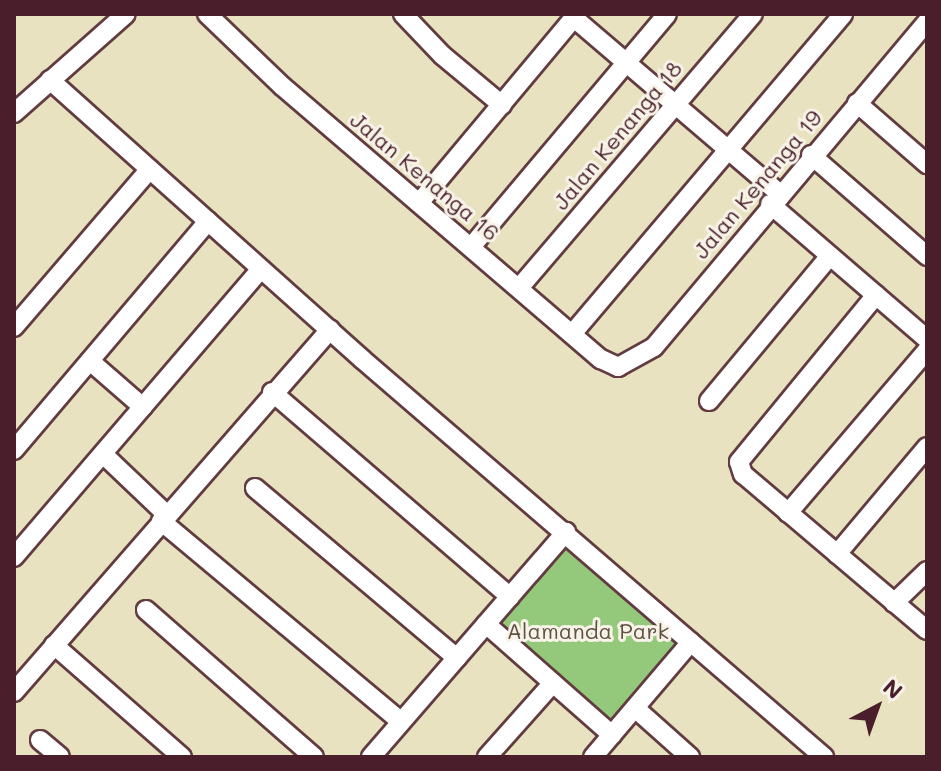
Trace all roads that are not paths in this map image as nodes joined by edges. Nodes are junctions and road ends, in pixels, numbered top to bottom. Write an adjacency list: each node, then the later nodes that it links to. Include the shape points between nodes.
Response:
1 (126, 14): 10 (street)
2 (207, 14): 20 (street, Jalan Kenanga 16)
3 (403, 14): 13 (street)
4 (667, 14): 9 (street)
5 (753, 14): 12 (street, Jalan Kenanga 18)
6 (843, 14): 15 (street)
7 (576, 16): 9 (street); 13 (street)
8 (927, 22): 11 (street, Jalan Kenanga 19)
9 (624, 61): 12 (street); 22 (street)
10 (50, 80): 14 (street); 18 (street)
11 (857, 103): 16 (street, Jalan Kenanga 19); 17 (street)
12 (675, 104): 15 (street); 26 (street, Jalan Kenanga 18)
13 (502, 105): 20 (street)
14 (14, 113)
15 (728, 149): 19 (street); 30 (street)
16 (811, 155): 19 (street, Jalan Kenanga 19); 24 (street)
17 (927, 164)
18 (150, 169): 21 (street); 28 (street)
19 (775, 199): 23 (street); 34 (street, Jalan Kenanga 19, via 654,347)
20 (419, 203): 22 (street, Jalan Kenanga 16)
21 (208, 221): 25 (street); 33 (street)
22 (471, 247): 26 (street, Jalan Kenanga 16)
23 (830, 256): 27 (street); 36 (street)
24 (927, 256)
25 (261, 269): 29 (street); 37 (street)
26 (519, 288): 30 (street, Jalan Kenanga 16)
27 (876, 295): 31 (street); 42 (street, via 739,462 743,474)
28 (14, 327)
29 (330, 330): 35 (street); 44 (street)
30 (572, 334): 34 (street, Jalan Kenanga 16)
31 (927, 339)
32 (927, 350): 42 (street)
33 (90, 361): 37 (street); 39 (street)
34 (618, 367)
35 (272, 392): 43 (street); 48 (street)
36 (709, 401)
37 (143, 407): 40 (street)
38 (927, 447): 45 (street)
39 (14, 450)
40 (103, 454): 43 (street); 46 (street)
41 (255, 488): 55 (street)
42 (788, 513): 45 (street)
43 (164, 518): 54 (street); 59 (street)
44 (566, 532): 48 (street); 53 (street)
45 (837, 554): 49 (street)
46 (14, 557)
47 (927, 571): 49 (street)
48 (510, 597): 51 (street)
49 (894, 603): 52 (street)
50 (146, 610): 64 (street)
51 (486, 624): 55 (street); 56 (street)
52 (927, 630)
53 (691, 642): 58 (street); 69 (street)
54 (54, 645): 57 (street); 63 (street)
55 (457, 658): 59 (street)
56 (553, 683): 60 (street); 66 (street)
57 (14, 692)
58 (635, 708): 60 (street); 68 (street)
59 (401, 722): 65 (street)
60 (612, 735): 67 (street)
61 (40, 740): 62 (street)
62 (60, 757)
63 (182, 757)
64 (314, 757)
65 (371, 757)
66 (487, 757)
67 (593, 757)
68 (690, 757)
69 (824, 757)

